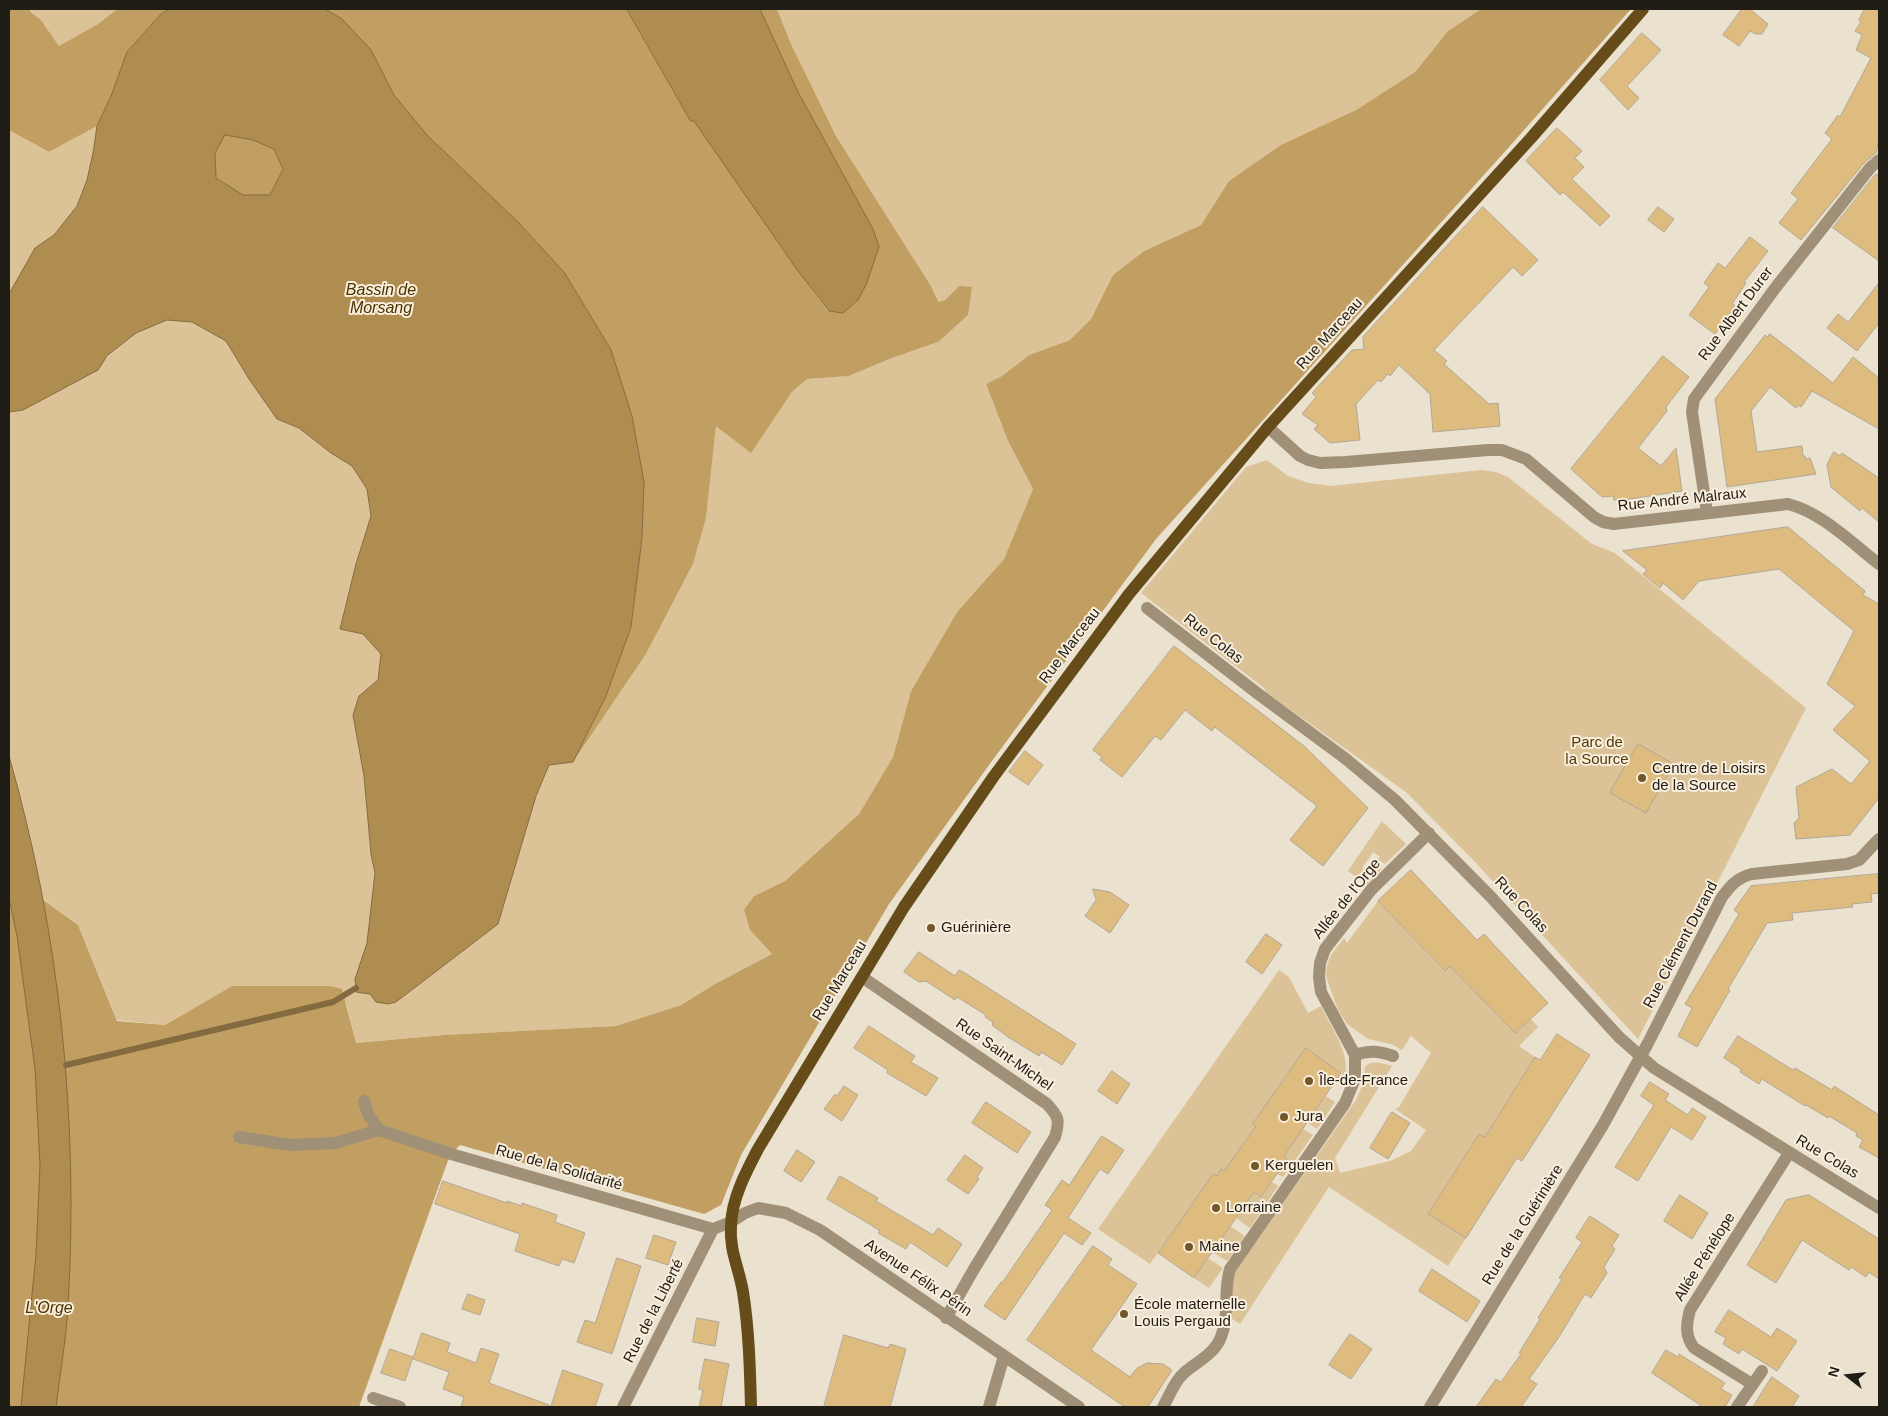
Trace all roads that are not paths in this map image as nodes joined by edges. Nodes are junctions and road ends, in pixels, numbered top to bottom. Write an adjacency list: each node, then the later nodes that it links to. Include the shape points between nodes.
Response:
1 (1643, 9): 3 (main road, Rue Marceau, via 1531,138)
2 (1879, 160): 4 (street, Rue Albert Durer, via 1776,287 1694,399 1692,412)
3 (1268, 427): 4 (street, Rue André Malraux, via 1300,456 1320,463 1488,450 1508,452 1526,460 1603,522 1614,524); 9 (main road, Rue Marceau, via 1129,594 904,907)
4 (1706, 513): 5 (street, Rue André Malraux, via 1788,504 1802,508)
5 (1879, 564)
6 (1147, 608): 7 (street, Rue Colas, via 1346,759)
7 (1428, 833): 10 (street, Allée de l'Orge, via 1371,890 1325,949 1320,963 1321,992); 12 (street, Rue Colas)
8 (1879, 839): 12 (street, Rue Clément Durand, via 1859,860 1847,864 1752,874 1740,877 1732,884 1722,897)
9 (862, 977): 18 (main road, Rue Marceau, via 758,1149 745,1174); 20 (street, Rue Saint-Michel, via 1047,1104 1056,1114 1059,1125 1055,1137)
10 (1355, 1055): 11 (street, via 1380,1051); 30 (street, Allée de l'Orge, via 1355,1079 1345,1103 1230,1269 1226,1281 1225,1325 1220,1339 1214,1349 1181,1375)
11 (1393, 1056)
12 (1641, 1058): 16 (street, Rue Colas); 31 (street, Rue de la Guérinière, via 1603,1126)
13 (364, 1101): 14 (street)
14 (379, 1130): 15 (street, via 335,1144 290,1144); 19 (street, Rue de la Solidarité, via 450,1154)
15 (239, 1137)
16 (1790, 1154): 17 (street, Rue Colas); 23 (street, Allée Pénélope, via 1690,1310 1686,1324 1688,1340 1694,1348)
17 (1877, 1203)
18 (731, 1222): 19 (street); 20 (street, Avenue Félix Périn, via 758,1208 786,1213 820,1230); 27 (main road, Rue Marceau, via 733,1258 743,1291 750,1355)
19 (713, 1229): 26 (street, Rue de la Liberté)
20 (946, 1318): 21 (street, Avenue Félix Périn)
21 (1004, 1356): 28 (street); 29 (street, Avenue Félix Périn)
22 (1762, 1370): 23 (street)
23 (1752, 1384): 32 (street)
24 (373, 1398): 25 (street)
25 (400, 1407)
26 (623, 1407)
27 (751, 1407)
28 (989, 1407)
29 (1079, 1407)
30 (1163, 1407)
31 (1430, 1407)
32 (1737, 1407)

